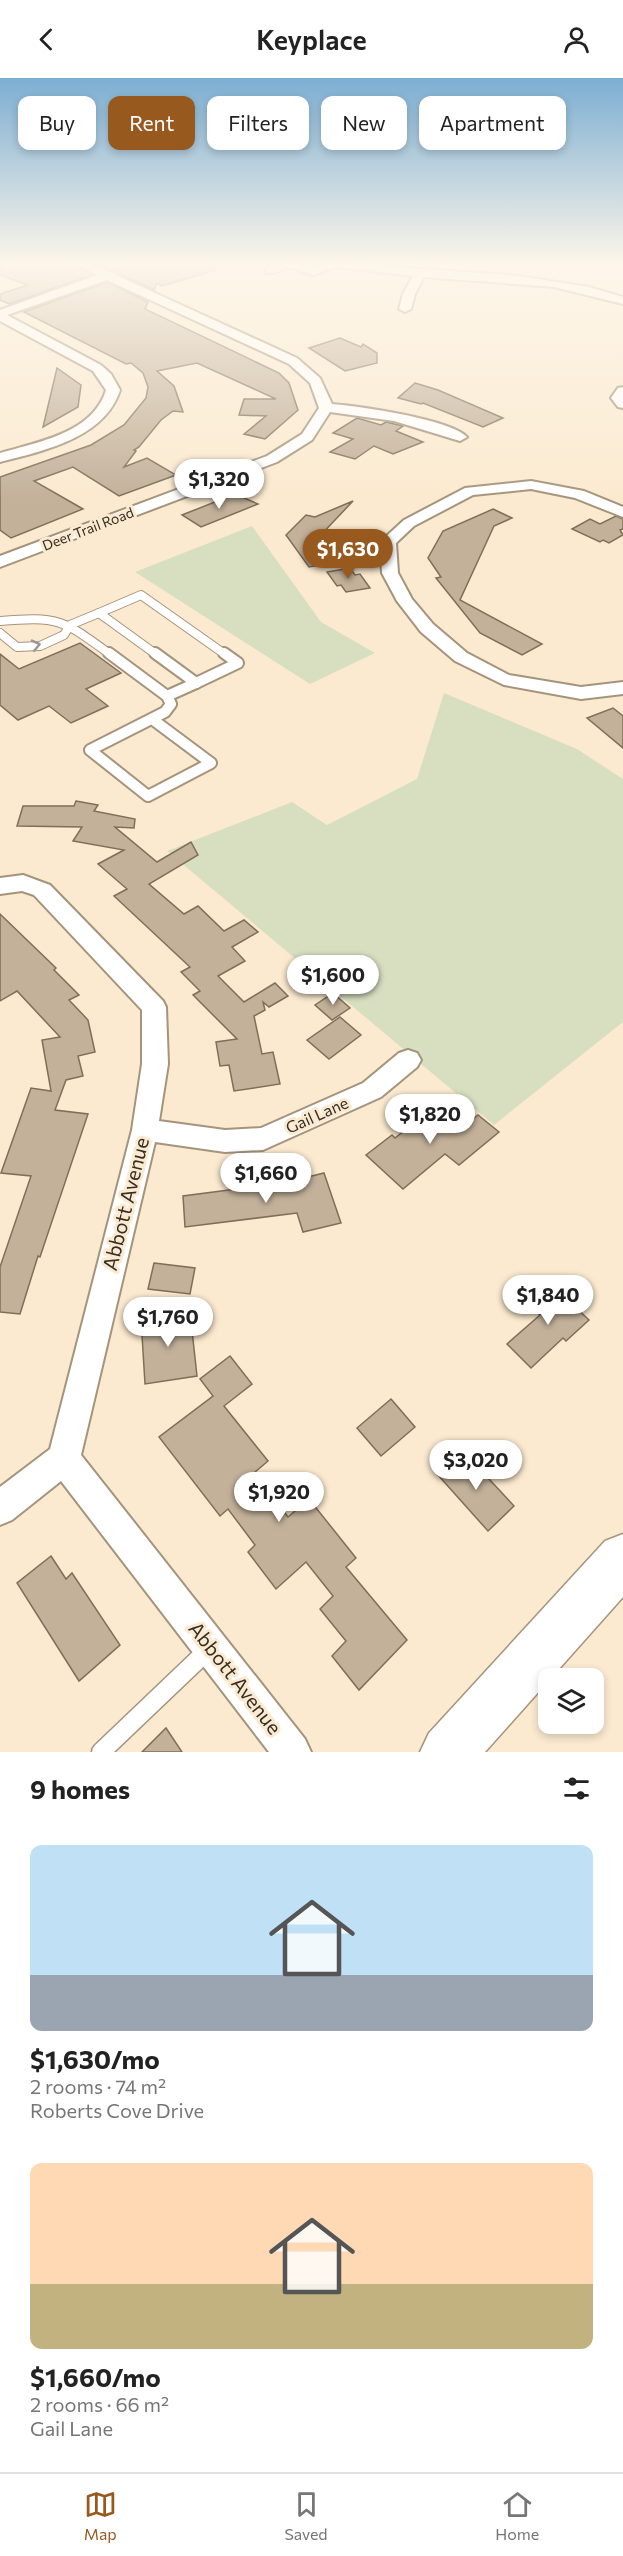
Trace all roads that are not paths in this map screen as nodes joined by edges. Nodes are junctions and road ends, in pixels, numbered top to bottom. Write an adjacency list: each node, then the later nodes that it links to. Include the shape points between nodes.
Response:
1 (51, 343): 7 (street, via 106,377 113,390 106,410 89,424 63,436)
2 (252, 343): 5 (street, via 293,362 314,377 323,390)
3 (623, 391): 4 (street, via 618,398)
4 (623, 404)
5 (326, 408): 6 (street, via 391,415); 9 (street, Deer Trail Road, via 307,437 272,459)
6 (460, 436)
7 (0, 458)
8 (623, 512): 15 (street, via 579,494 531,485 470,491 409,524 388,542 390,573 405,601 427,628 461,657 504,680 581,693)
9 (0, 562)
10 (99, 613): 12 (lane); 14 (lane); 14 (lane, via 141,595 238,663)
11 (0, 621): 12 (lane, via 44,618)
12 (70, 625): 13 (lane, one-way to 12, via 17,646 29,648 64,635); 16 (lane)
13 (0, 633)
14 (196, 683): 16 (lane)
15 (623, 688)
16 (167, 696): 17 (lane, via 171,704)
17 (152, 719): 17 (lane, via 90,750 148,796 210,764)
18 (12, 884): 20 (street, Abbott Avenue, via 42,890 53,899 154,1006 155,1064)
19 (408, 1060): 20 (street, Gail Lane, via 372,1090 263,1139 225,1141)
20 (145, 1130): 21 (street, Abbott Avenue)
21 (64, 1459): 22 (street); 24 (street, Abbott Avenue)
22 (0, 1508)
23 (623, 1559): 27 (main road)
24 (211, 1648): 25 (lane); 26 (street, Abbott Avenue)
25 (102, 1752)
26 (292, 1752)
27 (448, 1752)

